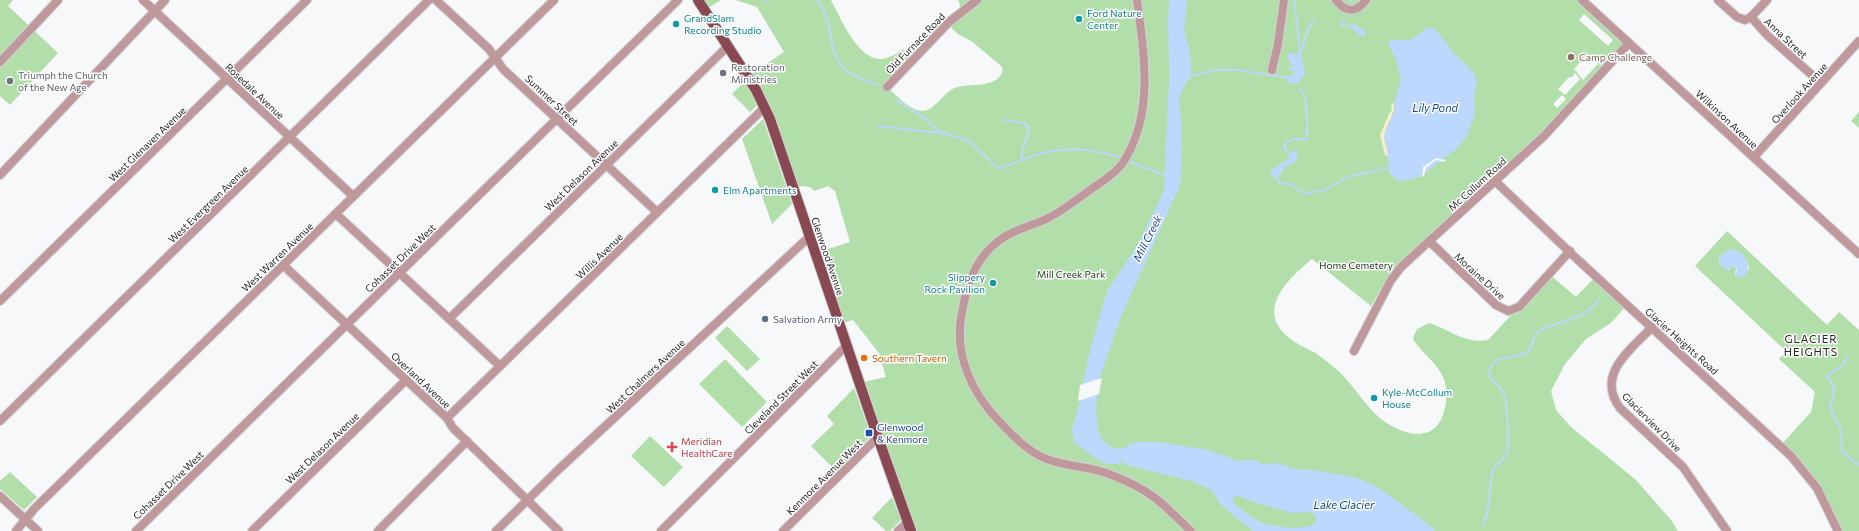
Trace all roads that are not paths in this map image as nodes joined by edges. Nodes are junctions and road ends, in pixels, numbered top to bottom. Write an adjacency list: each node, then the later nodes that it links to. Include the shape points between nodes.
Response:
1 (58, 0): 24 (street)
2 (143, 0): 18 (street, Rosedale Avenue)
3 (164, 0): 18 (street)
4 (307, 0): 26 (street, West Glenaven Avenue)
5 (429, 0): 31 (street, West Evergreen Avenue)
6 (436, 0): 23 (street, Summer Street)
7 (554, 0): 23 (street, West Warren Avenue)
8 (678, 0): 30 (street, Cohasset Drive West)
9 (698, 0): 22 (main road, Glenwood Avenue)
10 (977, 0): 28 (street, Old Furnace Road, via 949,22)
11 (1137, 0): 71 (street, via 1145,62 1145,86 1136,136 1123,162 1112,174 1056,214 1002,238 982,257 973,273 965,298 959,338 962,358 978,394 997,420 1019,441 1048,460 1099,470 1134,485 1155,498)
12 (1284, 0): 25 (street)
13 (1336, 0): 14 (street, via 1346,9 1354,10)
14 (1366, 0)
15 (1582, 0): 21 (street, Wilkinson Avenue)
16 (1718, 0): 19 (street, Anna Street, via 1740,19)
17 (1767, 0): 19 (street)
18 (154, 11): 26 (street, Rosedale Avenue); 34 (street)
19 (1752, 17): 27 (street, Anna Street, via 1767,35)
20 (1859, 41): 27 (street, Overlook Avenue)
21 (1629, 43): 32 (street, Wilkinson Avenue); 35 (street, Mc Collum Road, via 1544,136)
22 (728, 46): 29 (main road, Glenwood Avenue); 33 (street, West Delason Avenue)
23 (495, 58): 30 (street, Summer Street, via 503,69); 36 (street, West Warren Avenue)
24 (0, 62)
25 (1272, 70)
26 (227, 79): 31 (street, Rosedale Avenue); 45 (street, West Glenaven Avenue)
27 (1821, 83): 32 (street, Overlook Avenue)
28 (887, 87)
29 (765, 108): 37 (street, Willis Avenue); 39 (main road, Glenwood Avenue)
30 (557, 119): 33 (street, Summer Street); 44 (street, Cohasset Drive West)
31 (290, 137): 36 (street, Rosedale Avenue); 54 (street, West Evergreen Avenue)
32 (1754, 157): 42 (street, Wilkinson Avenue)
33 (606, 165): 37 (street, Summer Street); 46 (street, West Delason Avenue)
34 (0, 175)
35 (1494, 181): 40 (street, Mc Collum Road); 41 (street, Glacier Heights Road)
36 (353, 196): 38 (street, West Warren Avenue)
37 (657, 212): 51 (street, Willis Avenue)
38 (336, 214): 43 (street, West Warren Avenue); 44 (street)
39 (809, 237): 49 (main road, Glenwood Avenue); 58 (street, West Chalmers Avenue)
40 (1429, 241): 41 (street, Moraine Drive, via 1496,305 1508,311 1519,307); 50 (street, Mc Collum Road, via 1393,276)
41 (1570, 252): 48 (street, Glacier Heights Road)
42 (1859, 254)
43 (283, 265): 47 (street, Overland Avenue); 59 (street, West Warren Avenue)
44 (399, 273): 46 (street); 47 (street, Cohasset Drive West)
45 (0, 302)
46 (449, 319): 51 (street)
47 (346, 325): 52 (street, Overland Avenue); 63 (street, Cohasset Drive West)
48 (1652, 327): 72 (street, Glacierview Drive, via 1614,371 1611,382 1613,397 1620,408 1691,477); 73 (street, Glacier Heights Road, via 1799,463 1817,488)
49 (846, 346): 55 (main road, Glenwood Avenue); 68 (street, Cleveland Street West)
50 (1354, 350)
51 (500, 366): 53 (street, Willis Avenue)
52 (406, 380): 53 (street, Overland Avenue); 64 (street, West Delason Avenue)
53 (447, 418): 56 (street, Overland Avenue, via 449,424)
54 (0, 421)
55 (878, 437): 60 (main road, Glenwood Avenue); 69 (street, Kenmore Avenue West)
56 (467, 441): 58 (street, Overland Avenue); 65 (street)
57 (0, 496): 59 (street)
58 (527, 500): 66 (street, West Chalmers Avenue); 67 (street, Overland Avenue)
59 (25, 519): 61 (street, West Warren Avenue); 62 (street)
60 (910, 526): 70 (street)
61 (16, 531)
62 (38, 531)
63 (136, 531)
64 (252, 531)
65 (378, 531)
66 (496, 531)
67 (559, 531)
68 (661, 531)
69 (783, 531)
70 (898, 531)
71 (1191, 531)
72 (1727, 531)
73 (1838, 531)

